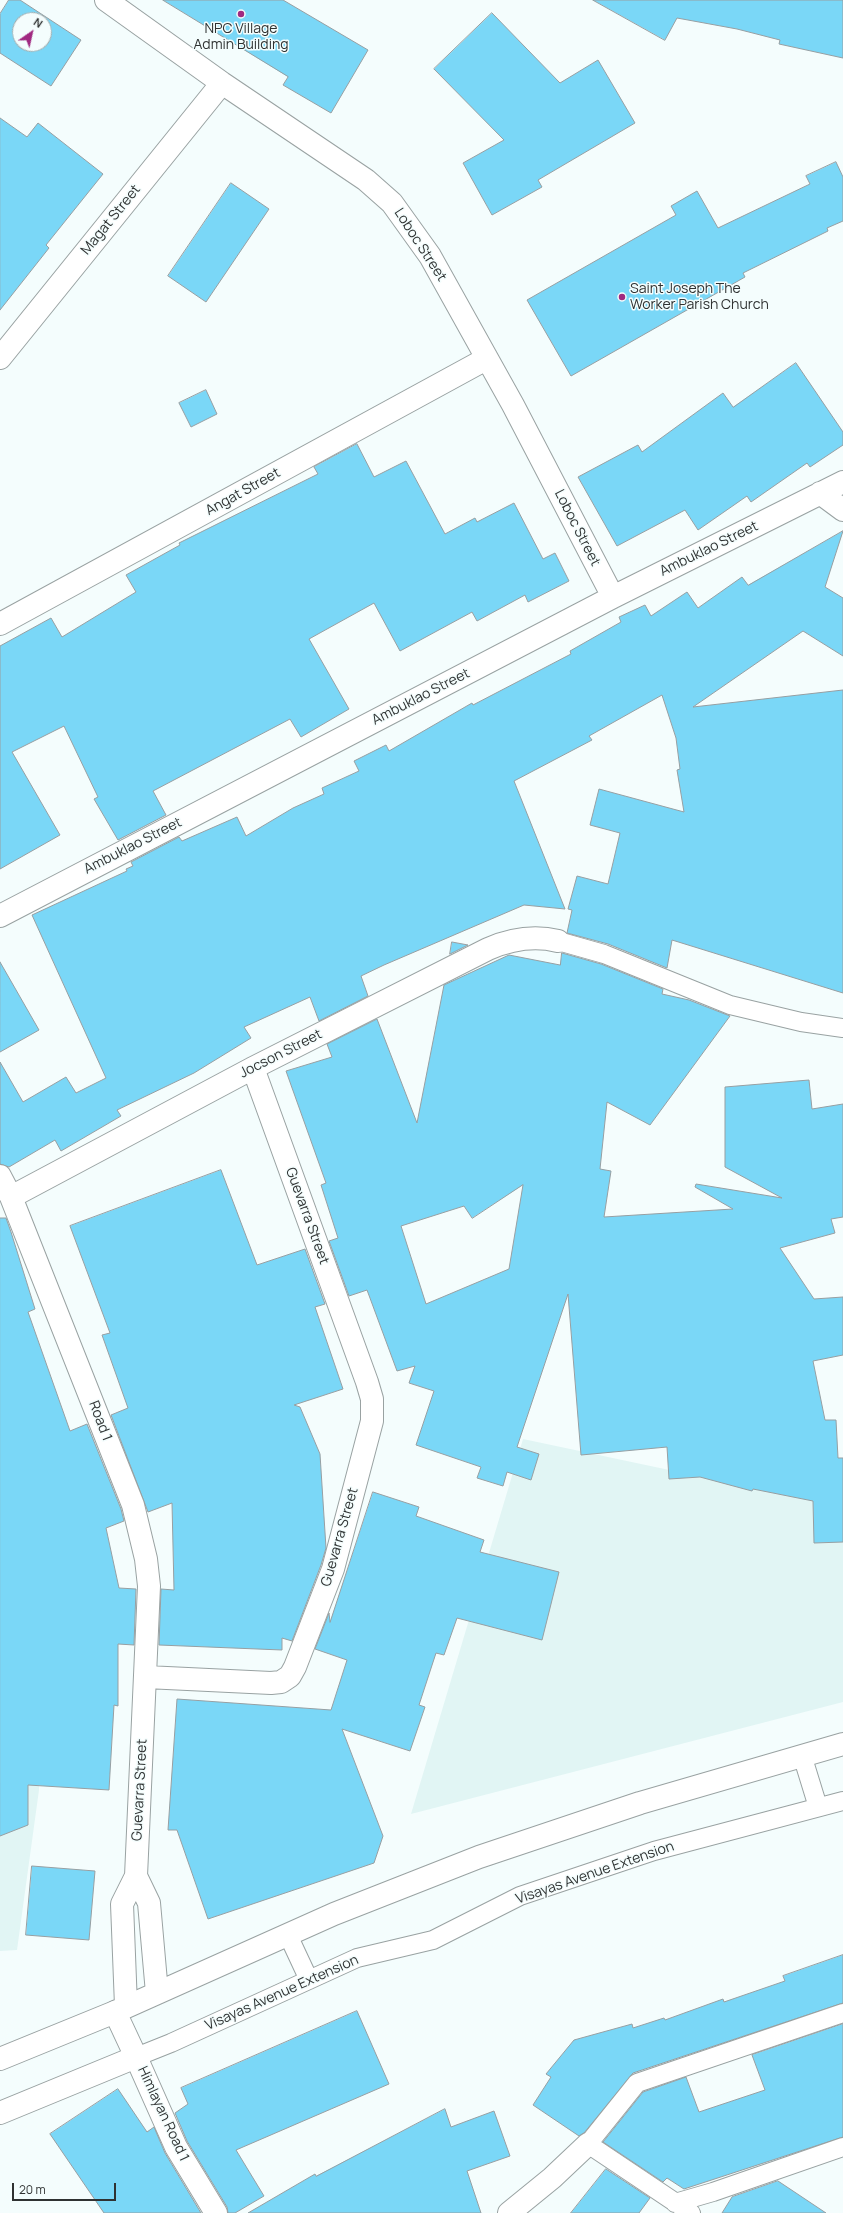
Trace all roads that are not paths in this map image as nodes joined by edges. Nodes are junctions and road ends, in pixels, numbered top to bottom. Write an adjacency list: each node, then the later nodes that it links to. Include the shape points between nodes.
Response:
1 (106, 0): 2 (street, Loboc Street)
2 (222, 83): 3 (street, Magat Street); 4 (street, Loboc Street, via 366,180 392,203 430,256)
3 (0, 358)
4 (486, 359): 8 (street, Loboc Street, via 514,404); 9 (street, Angat Street)
5 (843, 482): 6 (street, Ambuklao Street)
6 (820, 494): 7 (street); 8 (street, Ambuklao Street)
7 (843, 510)
8 (612, 597): 10 (street, Ambuklao Street)
9 (0, 624)
10 (0, 916)
11 (558, 941): 12 (lane, via 604,954 730,1005 801,1022); 13 (street, Jocson Street, via 524,938 505,942)
12 (843, 1028)
13 (253, 1068): 15 (street, Jocson Street); 16 (street, Guevarra Street, via 367,1382 372,1399 372,1421 333,1569 290,1676 281,1682 271,1683)
14 (0, 1176): 15 (street, Road 1)
15 (11, 1196): 16 (street, Road 1, via 99,1417 141,1532 149,1586)
16 (146, 1677): 21 (street, Guevarra Street)
17 (843, 1744): 18 (street)
18 (802, 1755): 20 (lane); 22 (street, via 640,1803 479,1857 334,1914)
19 (843, 1801): 20 (lane, Visayas Avenue Extension)
20 (818, 1807): 23 (lane, Visayas Avenue Extension, via 654,1851 528,1893 433,1940 357,1958)
21 (136, 1876): 24 (street, Guevarra Street, via 149,1903); 25 (street, Guevarra Street, via 122,1904)
22 (288, 1935): 23 (lane); 24 (street)
23 (309, 1980): 27 (lane, Visayas Avenue Extension)
24 (157, 1993): 25 (street)
25 (120, 2009): 27 (street, Himlayan Road 1); 28 (street)
26 (843, 2013): 30 (lane, via 637,2083)
27 (136, 2057): 29 (street, Visayas Avenue Extension); 33 (street, Himlayan Road 1, via 176,2147)
28 (0, 2059)
29 (0, 2113)
30 (588, 2144): 32 (lane); 34 (street)
31 (841, 2150): 32 (lane)
32 (675, 2203): 35 (lane)
33 (216, 2213)
34 (509, 2213)
35 (691, 2213)

